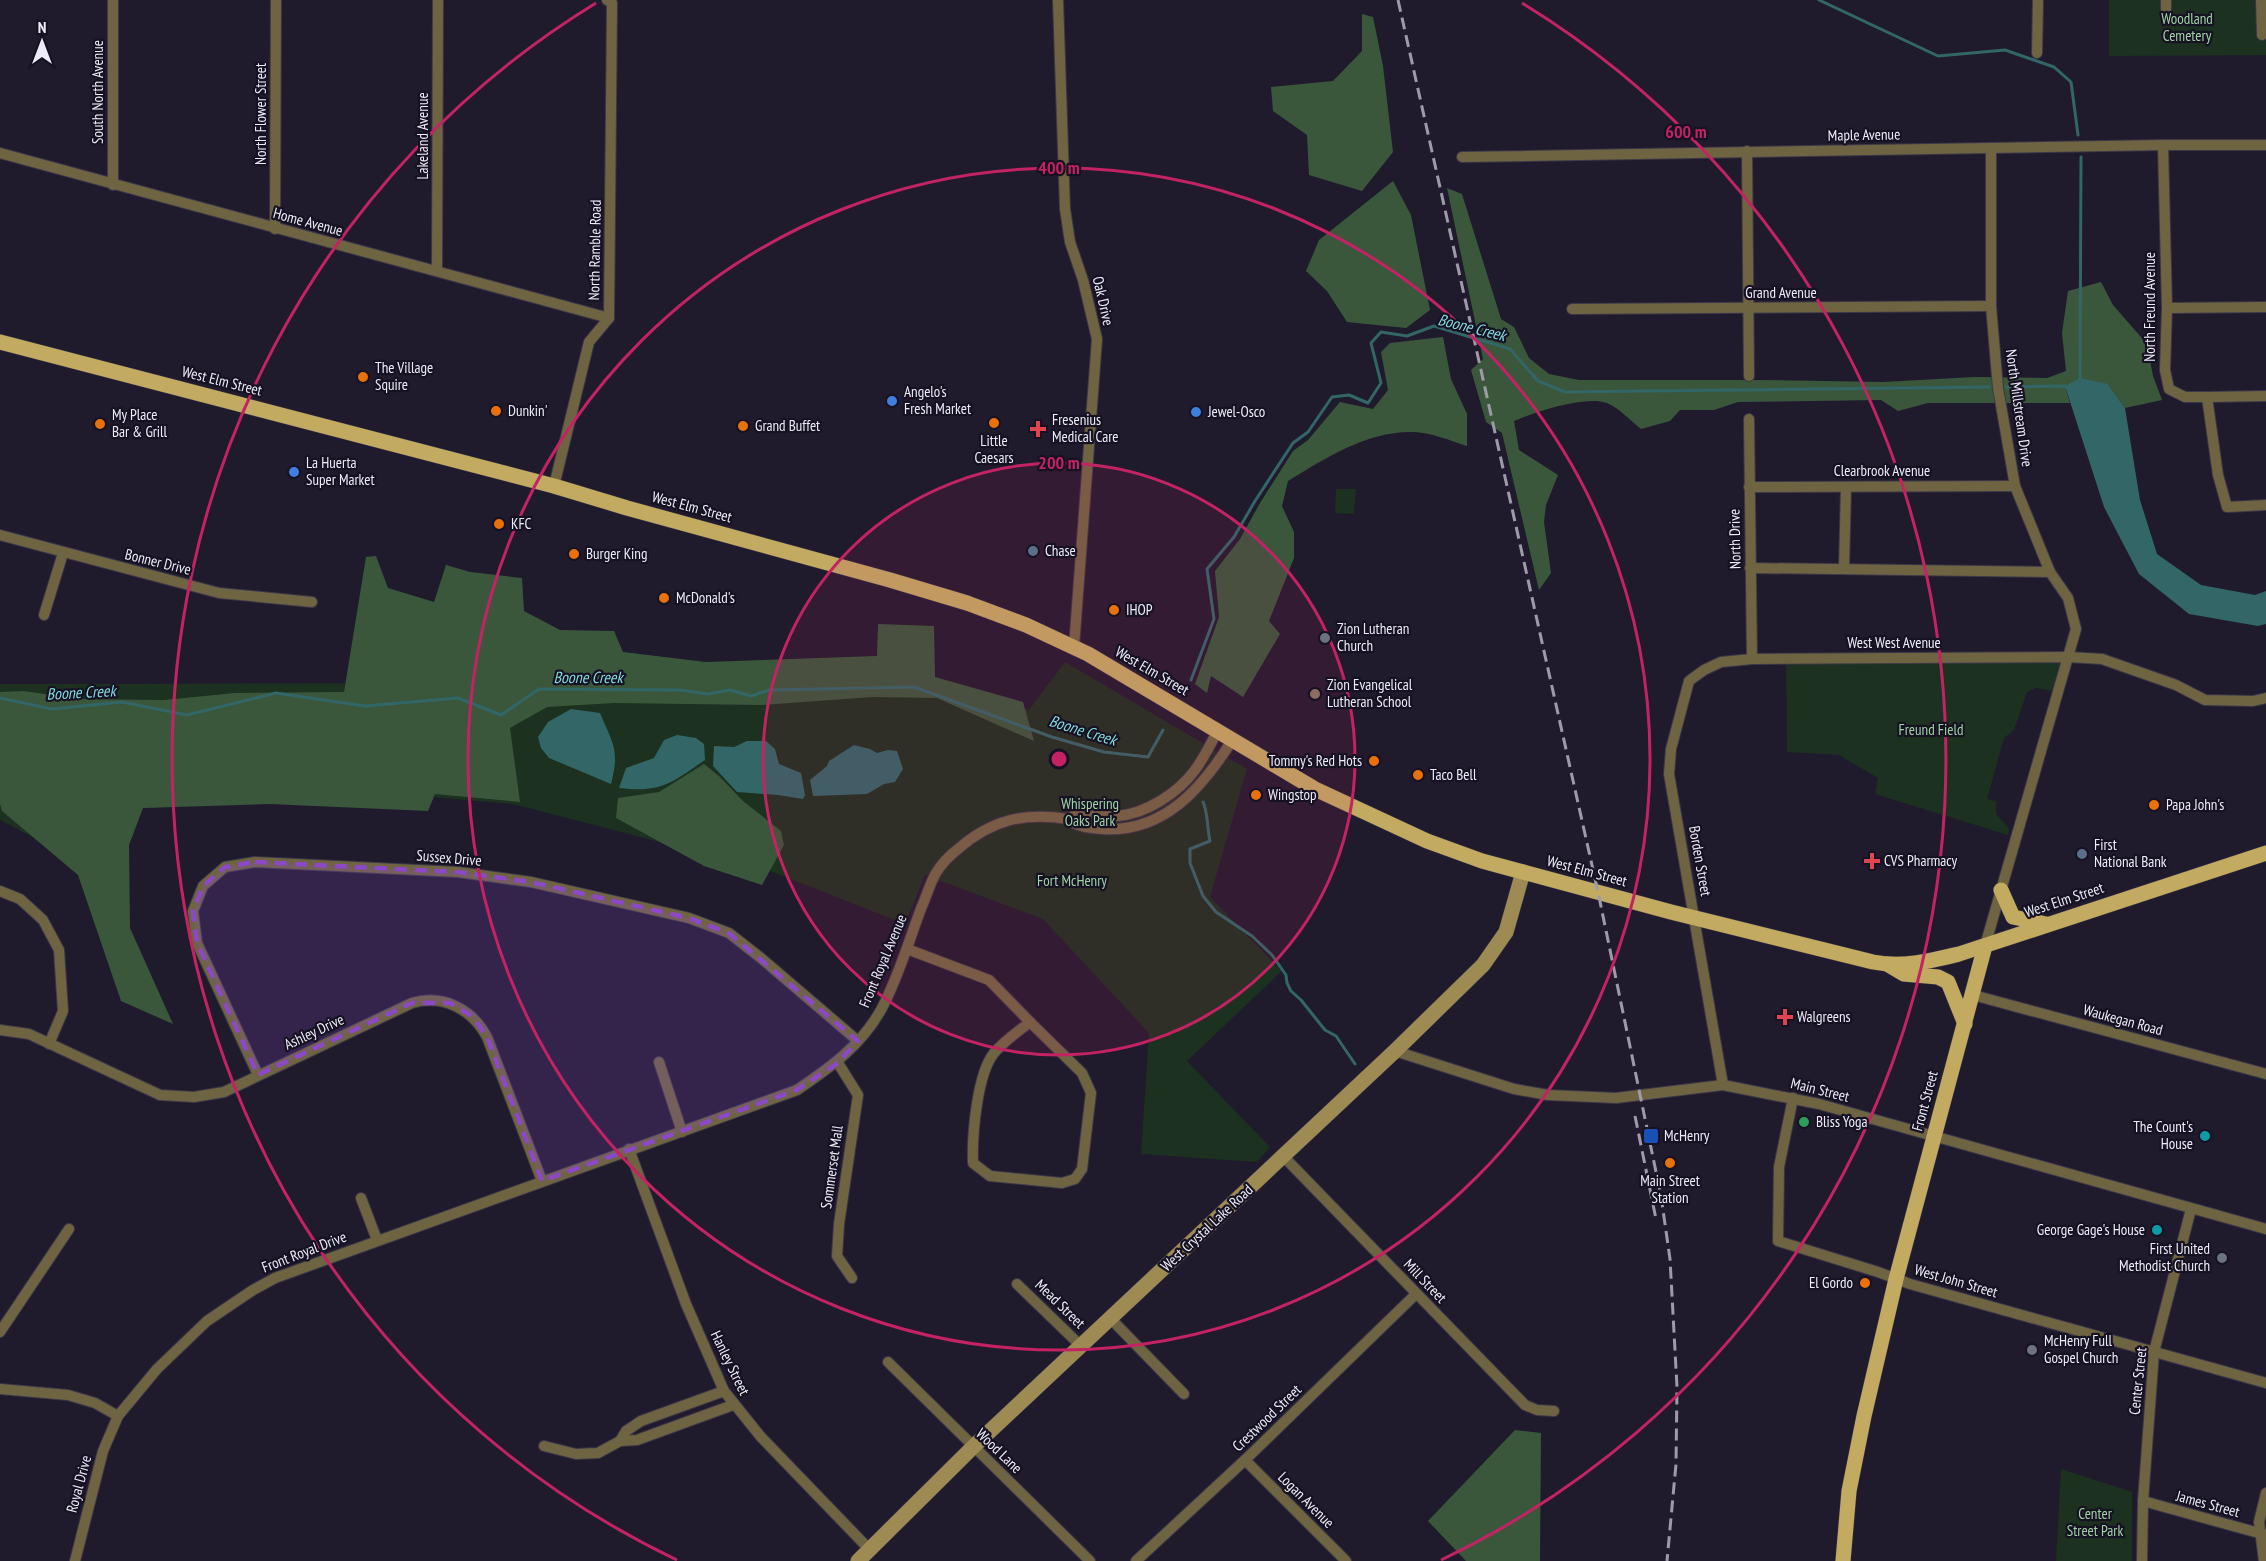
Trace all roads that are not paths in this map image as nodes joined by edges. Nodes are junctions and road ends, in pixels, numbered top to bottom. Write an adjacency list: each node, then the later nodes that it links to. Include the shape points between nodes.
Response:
1 (113, 0): 18 (street, South North Avenue)
2 (276, 0): 19 (street, North Flower Street)
3 (438, 0): 20 (street, Lakeland Avenue)
4 (1058, 0): 44 (street, Oak Drive, via 1065,209 1070,242 1097,339)
5 (2038, 0): 11 (street)
6 (2166, 0): 9 (street)
7 (2261, 0): 10 (street)
8 (609, 2): 26 (street, North Ramble Road)
9 (2166, 16)
10 (2262, 36)
11 (2037, 52)
12 (2163, 145): 13 (street, Maple Avenue); 14 (street, Maple Avenue); 24 (street, North Freund Avenue)
13 (2266, 146)
14 (1991, 148): 15 (street, Maple Avenue); 21 (street, North Millstream Drive)
15 (1747, 151): 17 (street, Maple Avenue); 23 (street)
16 (0, 153): 18 (street, Home Avenue)
17 (1462, 157)
18 (112, 185): 19 (street, Home Avenue)
19 (275, 229): 20 (street, Home Avenue)
20 (438, 271): 26 (street, Home Avenue)
21 (1991, 306): 23 (street, Grand Avenue); 34 (street, North Millstream Drive, via 1998,388)
22 (2266, 307): 24 (street)
23 (1748, 308): 25 (street, Grand Avenue); 28 (street)
24 (2167, 308): 30 (street, North Freund Avenue, via 2164,370 2169,389 2185,397)
25 (1572, 309)
26 (609, 318): 32 (street, North Ramble Road, via 590,342)
27 (0, 342): 32 (main road, West Elm Street)
28 (1749, 376)
29 (2266, 396): 30 (street, North Freund Avenue)
30 (2207, 397): 36 (street, via 2218,475 2227,507)
31 (1749, 419): 35 (street, North Drive)
32 (554, 486): 44 (main road, West Elm Street, via 967,603)
33 (1846, 486): 34 (street, Clearbrook Avenue); 35 (street, Clearbrook Avenue); 40 (street)
34 (2015, 486): 41 (street, North Millstream Drive)
35 (1749, 487): 39 (street, North Drive)
36 (2266, 505)
37 (0, 535): 38 (street, Bonner Drive)
38 (63, 553): 42 (street, Bonner Drive, via 219,593); 43 (street)
39 (1750, 568): 40 (street); 46 (street, North Drive)
40 (1844, 569): 41 (street)
41 (2050, 572): 45 (street, North Millstream Drive, via 2068,598 2076,629)
42 (312, 602)
43 (44, 615)
44 (1074, 646): 49 (main road, West Elm Street)
45 (2068, 657): 46 (street, West West Avenue); 48 (street, West West Avenue, via 2102,659 2176,685 2205,700); 54 (street, Front Street)
46 (1752, 659): 47 (street, West West Avenue)
47 (1721, 662): 56 (street, Borden Street, via 1689,681 1671,749 1669,774)
48 (2266, 698)
49 (1218, 730): 50 (main road, West Elm Street); 51 (street, Front Royal Avenue, via 1193,772 1156,803 1123,815 1076,813)
50 (1233, 739): 51 (street, Front Royal Avenue, via 1197,789 1156,818 1112,829 1073,824); 53 (main road, West Elm Street, via 1315,789 1387,823 1482,861)
51 (1068, 819): 59 (street, Front Royal Avenue, via 1026,816 975,834 935,874)
52 (2266, 853): 57 (main road, West Elm Street)
53 (1523, 872): 56 (main road, West Elm Street); 67 (street, West Crystal Lake Road, via 1506,932 1497,947)
54 (2001, 890): 57 (main road, via 2013,916); 58 (street, Front Street)
55 (0, 891): 66 (street, via 20,899 43,920 59,950 63,1011)
56 (1695, 916): 60 (main road, West Elm Street); 72 (street, Borden Street)
57 (2049, 924): 58 (main road, West Elm Street)
58 (1985, 946): 60 (main road, West Elm Street, via 1925,962); 61 (main road, Front Street)
59 (907, 950): 62 (street, via 989,980); 65 (street, Front Royal Avenue, via 881,1009)
60 (1887, 964): 63 (main road, via 1904,974 1948,981)
61 (1973, 995): 63 (main road, Front Street); 70 (street, Waukegan Road)
62 (1030, 1022): 62 (street, via 1082,1073 1091,1094 1082,1169 1075,1179 1062,1183 990,1176 974,1163 982,1078 994,1053)
63 (1965, 1024): 75 (main road, Front Street)
64 (0, 1030): 66 (street, Ashley Drive, via 29,1034)
65 (858, 1041): 69 (street, Front Royal Avenue); 71 (street, Sussex Drive, via 729,933 689,918 531,882 458,872 255,862 225,867 203,886 193,911 197,943)
66 (48, 1044): 71 (street, Ashley Drive, via 160,1095 194,1097 224,1092)
67 (1395, 1051): 72 (street, Main Street, via 1515,1089 1548,1095 1616,1098); 77 (street, West Crystal Lake Road)
68 (659, 1062): 74 (street)
69 (838, 1063): 74 (street, Front Royal Avenue, via 797,1090); 84 (street, Sommerset Mall, via 858,1095 837,1256)
70 (2266, 1074)
71 (258, 1075): 78 (street, Ashley Drive, via 412,1003 450,1003 472,1016 487,1037)
72 (1723, 1085): 73 (street, Main Street)
73 (1793, 1098): 75 (street, Main Street); 85 (street, West John Street, via 1779,1167 1778,1241)
74 (682, 1132): 76 (street, Front Royal Avenue)
75 (1934, 1136): 80 (street, Main Street); 85 (main road, Front Street)
76 (629, 1149): 78 (street, Front Royal Avenue); 95 (street, Hanley Street, via 686,1304)
77 (1283, 1156): 87 (street, Mill Street); 88 (street, West Crystal Lake Road)
78 (542, 1181): 83 (street, Front Royal Drive)
79 (361, 1198): 83 (street)
80 (2191, 1209): 82 (street, Main Street); 91 (street, Center Street)
81 (69, 1229): 89 (street)
82 (2266, 1229)
83 (377, 1240): 99 (street, Front Royal Drive, via 275,1278 207,1321 157,1369)
84 (852, 1278)
85 (1896, 1279): 91 (street, West John Street); 113 (main road, Front Street, via 1849,1491)
86 (1017, 1284): 90 (street, Mead Street)
87 (1416, 1294): 98 (street, Mill Street, via 1526,1405); 103 (street, Crestwood Street)
88 (1111, 1319): 90 (street, West Crystal Lake Road); 96 (street)
89 (0, 1332)
90 (1082, 1346): 102 (street, West Crystal Lake Road)
91 (2154, 1352): 93 (street, West John Street); 105 (street, Center Street)
92 (888, 1362): 102 (street, Wood Lane)
93 (2266, 1383)
94 (0, 1389): 99 (street, via 68,1395)
95 (724, 1391): 97 (street, Hanley Street); 100 (street, via 641,1421 626,1431)
96 (1184, 1394)
97 (733, 1405): 100 (street, via 637,1440); 107 (street, Hanley Street)
98 (1554, 1411)
99 (118, 1416): 108 (street, Royal Drive, via 103,1450)
100 (620, 1441): 101 (street, via 598,1453 576,1454)
101 (544, 1446)
102 (974, 1447): 107 (street, West Crystal Lake Road); 110 (street, Wood Lane)
103 (1245, 1460): 111 (street, Crestwood Street); 112 (street, Logan Avenue)
104 (2266, 1493): 106 (street, via 2259,1522)
105 (2143, 1501): 106 (street, James Street); 114 (street, Center Street)
106 (2264, 1534): 115 (street)
107 (870, 1550): 109 (street, West Crystal Lake Road)
108 (75, 1561)
109 (858, 1561)
110 (1090, 1561)
111 (1137, 1561)
112 (1346, 1561)
113 (1843, 1561)
114 (2142, 1561)
115 (2264, 1561)

